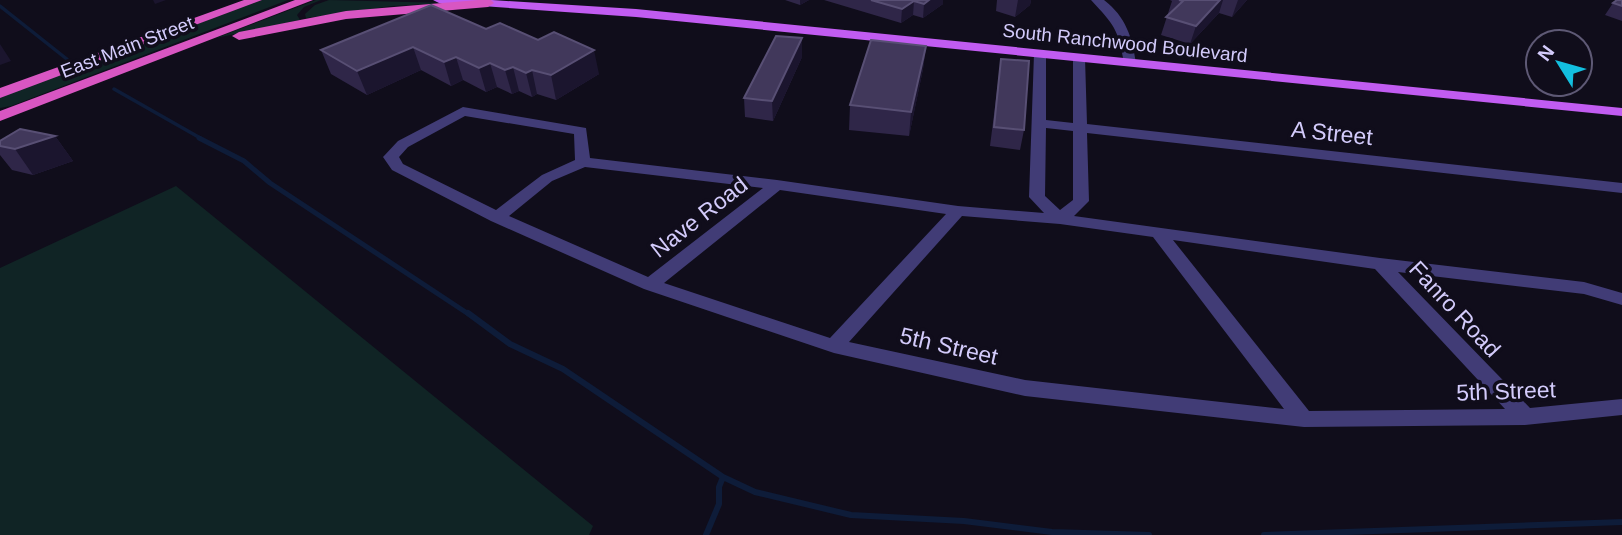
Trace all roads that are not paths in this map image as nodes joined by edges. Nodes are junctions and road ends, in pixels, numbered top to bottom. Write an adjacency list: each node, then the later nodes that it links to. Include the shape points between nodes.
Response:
1 (256, 0): 12 (highway, East Main Street)
2 (307, 0): 8 (highway, East Main Street)
3 (439, 0): 6 (main road, South Ranchwood Boulevard)
4 (532, 0): 7 (main road, South Ranchwood Boulevard)
5 (1097, 0): 11 (street, via 1125,30)
6 (488, 3): 7 (main road, South Ranchwood Boulevard); 8 (highway, via 346,15)
7 (624, 12): 9 (main road, South Ranchwood Boulevard)
8 (190, 44): 14 (highway, East Main Street)
9 (1040, 54): 10 (main road, South Ranchwood Boulevard); 15 (street)
10 (1079, 58): 11 (main road, South Ranchwood Boulevard); 16 (street)
11 (1130, 63): 13 (main road, South Ranchwood Boulevard)
12 (0, 93)
13 (1622, 112)
14 (0, 116)
15 (1037, 123): 16 (street, A Street); 22 (street, via 1037,197)
16 (1080, 128): 19 (street, A Street); 22 (street, via 1081,201)
17 (583, 162): 18 (street); 21 (street, via 547,178); 21 (street, 5th Street, via 581,131 463,111 403,144 391,157 397,167)
18 (777, 185): 20 (street); 25 (street, Nave Road)
19 (1622, 188)
20 (958, 211): 22 (street); 27 (street)
21 (497, 217): 25 (street, 5th Street)
22 (1060, 219): 23 (street)
23 (1160, 235): 24 (street); 30 (street)
24 (1380, 264): 26 (street, via 1584,288); 29 (street, Fanro Road)
25 (650, 285): 27 (street, 5th Street)
26 (1622, 299)
27 (834, 346): 30 (street, 5th Street, via 1025,388)
28 (1622, 407): 29 (street, 5th Street)
29 (1525, 417): 30 (street, 5th Street)
30 (1304, 419)

